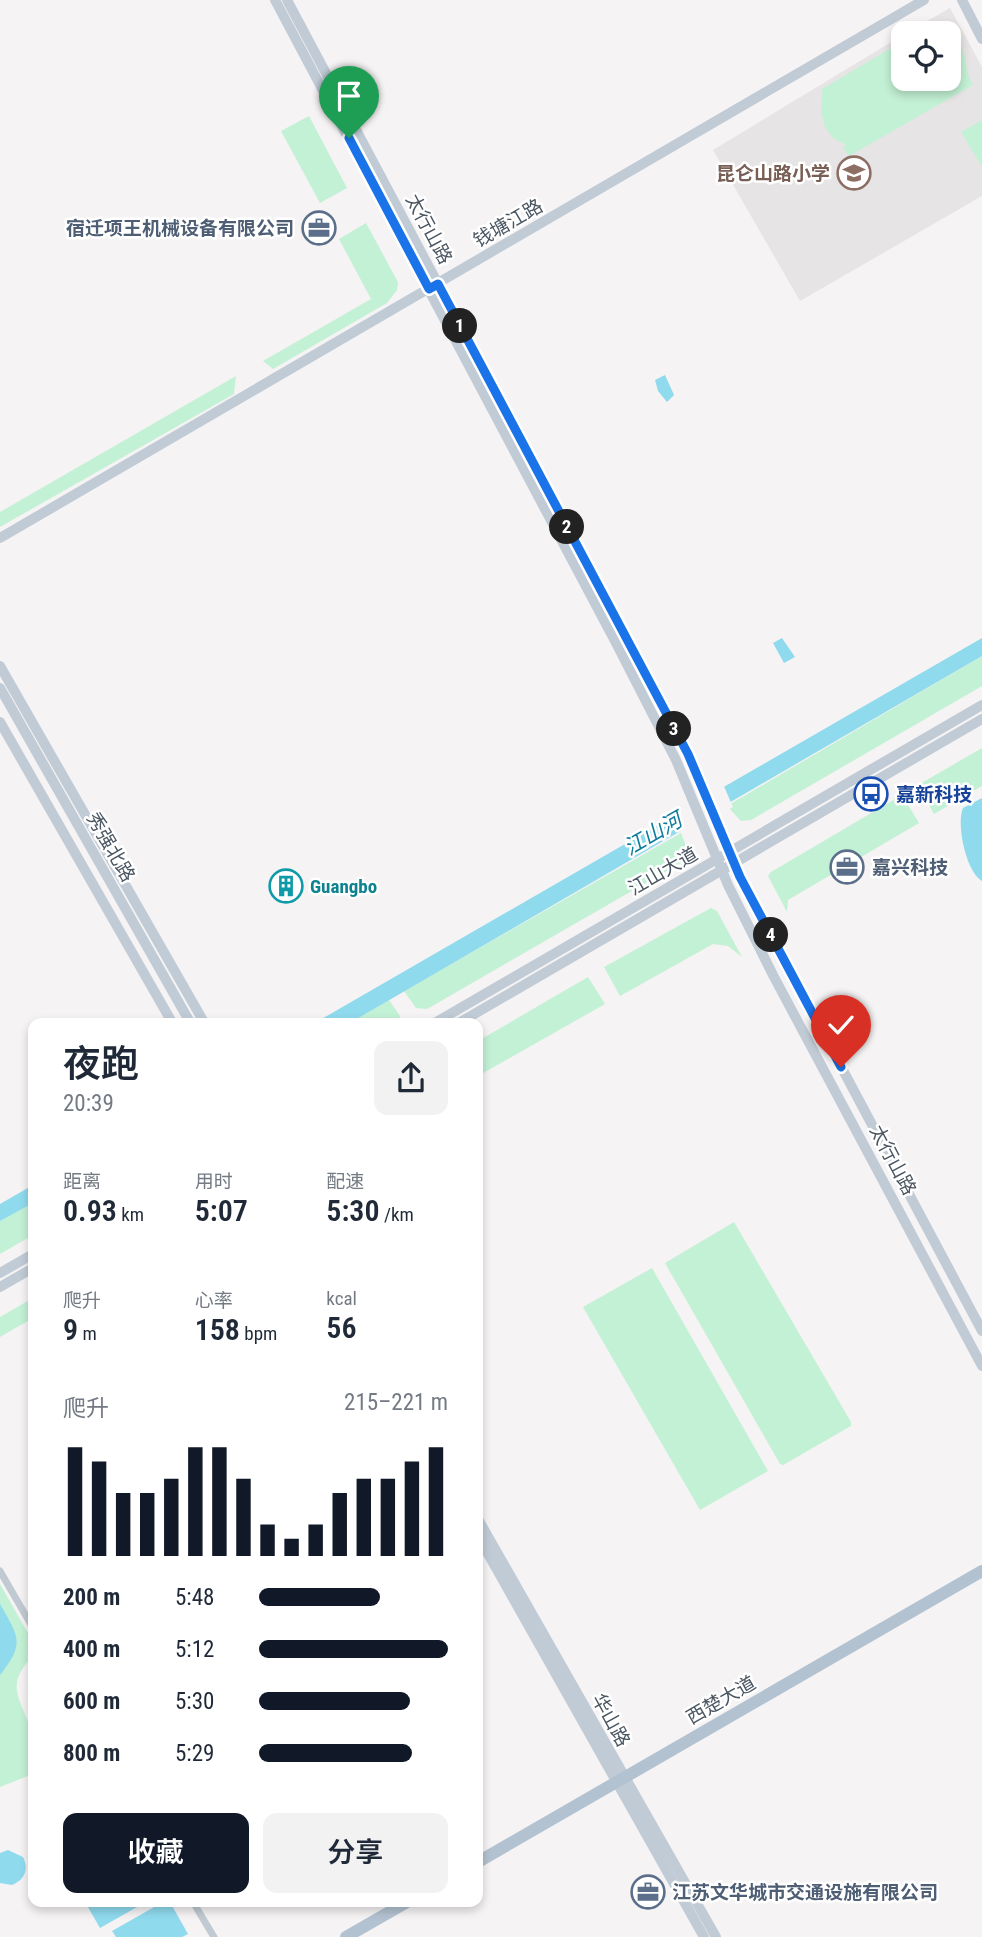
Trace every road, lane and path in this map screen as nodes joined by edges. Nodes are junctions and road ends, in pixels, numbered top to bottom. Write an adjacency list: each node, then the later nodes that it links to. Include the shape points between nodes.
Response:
1 (275, 0): 6 (street, 太行山路)
2 (287, 0): 6 (street, 太行山路)
3 (924, 0): 6 (street, 钱塘江路)
4 (961, 0): 5 (street)
5 (982, 39)
6 (434, 286): 7 (street, 钱塘江路); 14 (street, 太行山路, via 702,784); 15 (street, 太行山路, via 689,790)
7 (0, 538)
8 (0, 666): 21 (street)
9 (0, 688): 20 (street, 秀强北路)
10 (0, 701): 19 (street, 秀强北路)
11 (982, 705): 14 (street, 江山大道)
12 (982, 719): 16 (street, 江山大道)
13 (0, 722): 18 (street)
14 (731, 852): 15 (street, 江山大道); 16 (street, 太行山路)
15 (717, 860): 17 (street, 太行山路); 22 (street, 江山大道)
16 (736, 865): 17 (street, 江山大道); 28 (street, 太行山路)
17 (723, 873): 23 (street, 江山大道); 29 (street, 太行山路)
18 (170, 1018)
19 (181, 1018)
20 (188, 1018)
21 (202, 1018)
22 (443, 1018)
23 (468, 1018)
24 (28, 1257): 26 (street)
25 (28, 1271): 27 (street)
26 (0, 1273)
27 (0, 1287)
28 (982, 1332)
29 (982, 1366)
30 (483, 1527): 35 (street, 华山路)
31 (483, 1545): 35 (street, 华山路)
32 (0, 1571): 34 (street)
33 (982, 1571): 35 (main road, 西楚大道)
34 (28, 1619)
35 (620, 1781): 36 (main road, 西楚大道); 41 (street, 华山路); 42 (street, 华山路)
36 (483, 1859)
37 (196, 1907): 39 (street)
38 (398, 1907): 40 (main road)
39 (214, 1937)
40 (346, 1937)
41 (704, 1937)
42 (716, 1937)

